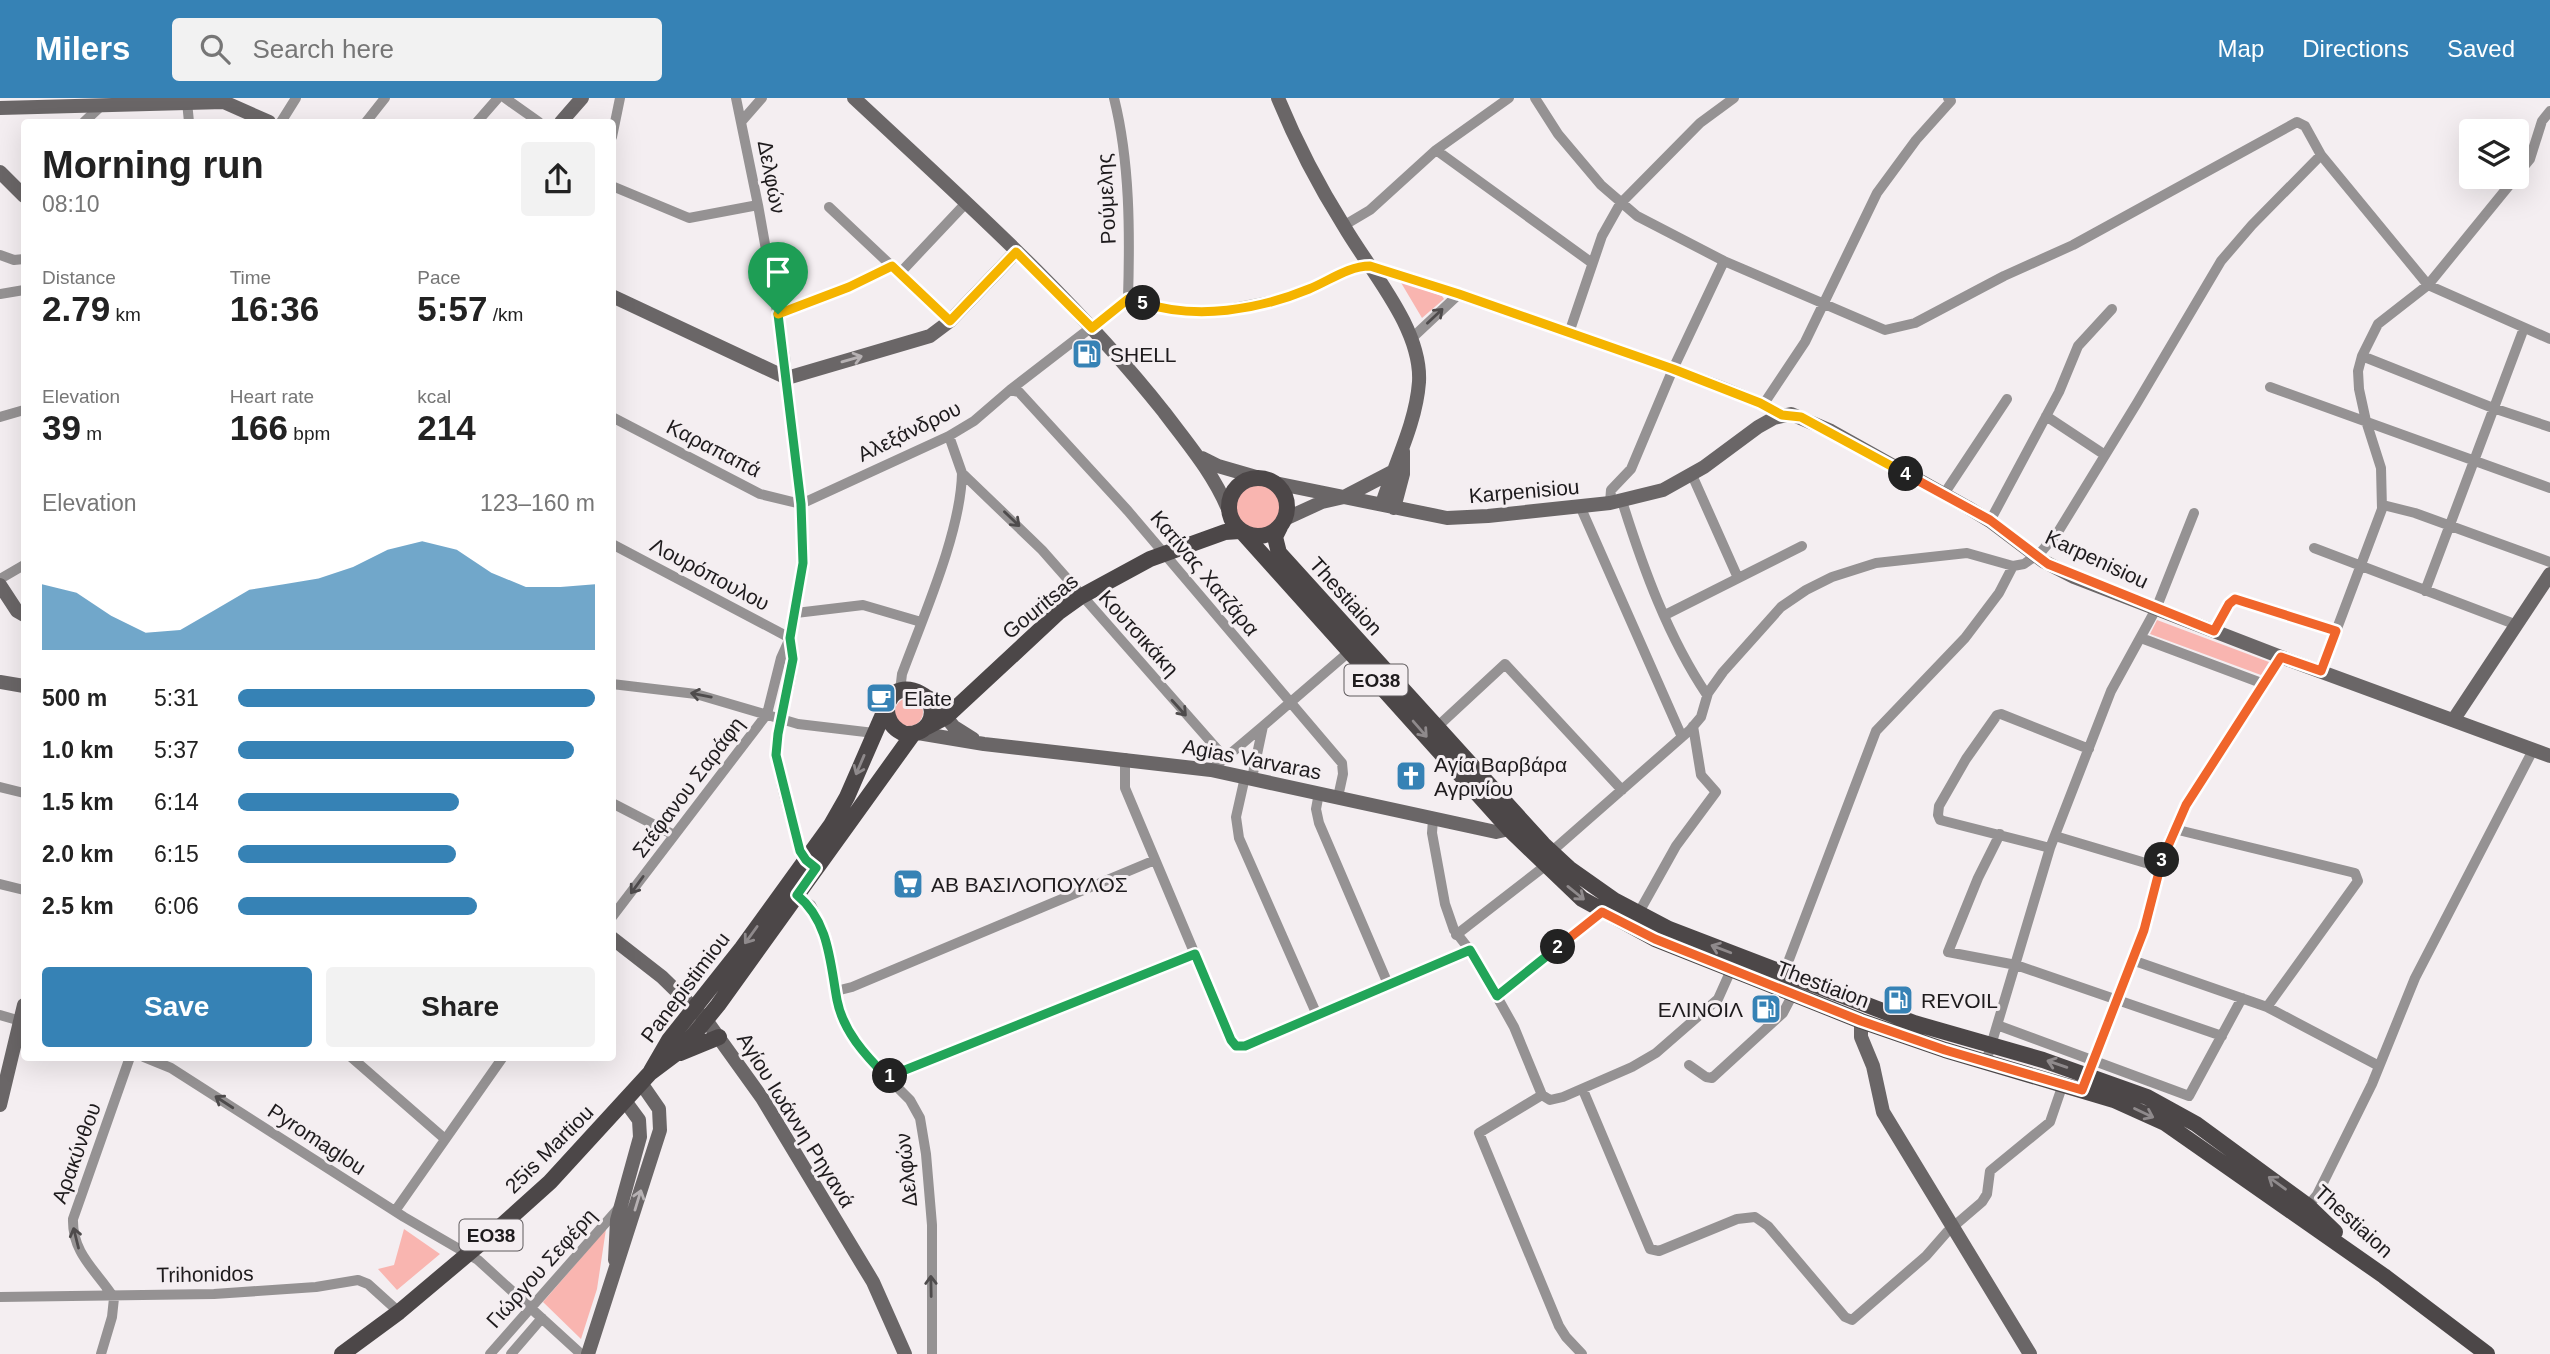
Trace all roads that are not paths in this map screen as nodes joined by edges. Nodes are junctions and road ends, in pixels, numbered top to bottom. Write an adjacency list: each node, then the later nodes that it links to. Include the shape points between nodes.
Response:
1 (296, 98): 25 (street)
2 (385, 98): 26 (street)
3 (498, 98): 27 (street)
4 (505, 98): 28 (street)
5 (582, 98): 29 (street)
6 (620, 98): 30 (street)
7 (736, 98): 31 (street, Δελφών)
8 (762, 98): 31 (street)
9 (854, 98): 39 (street)
10 (1114, 98): 56 (street, Ρούμελης, via 1127,203)
11 (1278, 98): 43 (street)
12 (1509, 98): 32 (street)
13 (1535, 98): 40 (street, via 1564,142)
14 (1734, 98): 40 (street, via 1700,122)
15 (1951, 99): 57 (street, via 1877,193)
16 (212, 100): 17 (street); 24 (street)
17 (178, 101): 19 (street); 23 (street)
18 (64, 102): 19 (street); 20 (street)
19 (101, 106): 22 (street)
20 (0, 107)
21 (2550, 111): 34 (street)
22 (87, 119)
23 (187, 119)
24 (263, 119)
25 (283, 119)
26 (368, 119)
27 (480, 119)
28 (535, 119)
29 (564, 119)
30 (616, 119)
31 (741, 122): 41 (street, Δελφών)
32 (1436, 150): 43 (street, via 1383,200); 48 (street)
33 (2320, 155): 51 (street); 57 (street, via 2305,126 2290,124 2073,245 1899,328 1869,325); 83 (street, via 2221,261)
34 (2529, 160)
35 (1, 175): 37 (street)
36 (616, 188): 41 (street, via 689,218)
37 (21, 189)
38 (2506, 189): 51 (street)
39 (966, 203): 44 (street); 50 (street)
40 (1620, 204): 47 (street); 48 (street)
41 (758, 205): 59 (street, Δελφών)
42 (829, 207): 50 (street)
43 (1343, 226): 49 (street)
44 (1016, 252): 60 (street); 61 (street)
45 (0, 255): 46 (street)
46 (21, 259)
47 (1724, 261): 57 (street); 67 (street)
48 (1592, 263): 63 (street)
49 (1370, 266): 54 (street); 56 (street, via 1357,267 1288,297 1209,313); 64 (street)
50 (896, 270): 59 (street); 60 (street)
51 (2428, 285): 62 (street); 66 (street, via 2381,321)
52 (21, 290): 53 (street)
53 (0, 294)
54 (1459, 294): 63 (street); 64 (street, one-way to 54)
55 (616, 298): 68 (street)
56 (1128, 299): 61 (street, Αλεξάνδρου)
57 (1823, 304): 72 (street, via 1802,347)
58 (2112, 309): 76 (street, via 2078,346)
59 (778, 314): 68 (street, Δελφών)
60 (950, 321): 68 (street, one-way to 60, via 930,336)
61 (1092, 328): 70 (street, Αλεξάνδρου); 84 (street)
62 (2524, 328): 65 (street); 73 (street)
63 (1569, 333): 67 (street)
64 (1412, 338): 82 (street, via 1419,382)
65 (2550, 339)
66 (2361, 356): 73 (street); 79 (street, via 2358,383)
67 (1673, 369): 72 (street); 94 (street, via 1631,469 1611,490)
68 (787, 378): 95 (street, Δελφών)
69 (2270, 387): 79 (street)
70 (1010, 390): 81 (street, Αλεξάνδρου); 107 (street, Κατίνας Χατζάρα, via 1019,392)
71 (2007, 399): 92 (street)
72 (1763, 405): 75 (street)
73 (2493, 408): 80 (street); 85 (street)
74 (21, 411): 77 (street)
75 (1782, 415): 88 (street, Karpenisiou); 92 (street, Karpenisiou, via 1801,417 1831,431)
76 (2046, 416): 83 (street); 100 (street)
77 (0, 417)
78 (616, 420): 95 (street, Καραπαπά, via 760,494)
79 (2366, 421): 85 (street); 96 (street, via 2381,468)
80 (2550, 427)
81 (949, 436): 87 (street, Κουτσικάκη); 95 (street, Αλεξάνδρου)
82 (1403, 444): 86 (street); 97 (street, via 1403,474)
83 (2105, 455): 108 (street, via 2052,540)
84 (1197, 456): 89 (street); 101 (street)
85 (2473, 458): 91 (street); 103 (street)
86 (1392, 472): 93 (street); 97 (street)
87 (962, 473): 118 (street, Κουτσικάκη, one-way to 118, via 1042,550); 123 (street, via 946,552)
88 (1692, 475): 94 (street, Karpenisiou, via 1663,490); 114 (street)
89 (1256, 477): 90 (main road); 101 (main road, via 1239,484 1229,500)
90 (1275, 483): 93 (street, Karpenisiou); 102 (main road, ΕΟ38, via 1286,499)
91 (2550, 488)
92 (1944, 494): 100 (street, Karpenisiou)
93 (1344, 497): 97 (street, Karpenisiou); 102 (street, via 1322,502)
94 (1616, 502): 98 (street, Karpenisiou); 122 (street)
95 (801, 504): 121 (street, Δελφών, via 803,563)
96 (2383, 505): 103 (street); 110 (street)
97 (1388, 506): 98 (street, Karpenisiou, via 1464,518)
98 (1580, 506): 152 (street)
99 (2194, 513): 119 (street)
100 (1990, 520): 108 (street, Karpenisiou)
101 (1235, 523): 102 (main road, ΕΟ38, via 1262,536); 107 (main road, Gouritsas / ΕΟ38, via 1215,536); 129 (main road, Thestiaion / ΕΟ38)
102 (1282, 523): 148 (main road, Thestiaion / ΕΟ38, via 1275,537 1279,553)
103 (2448, 525): 109 (street); 117 (street)
104 (616, 546): 127 (street, Λουρόπουλου)
105 (1802, 546): 114 (street)
106 (2314, 548): 110 (street)
107 (1162, 555): 118 (main road, Gouritsas / ΕΟ38); 141 (street, Κατίνας Χατζάρα)
108 (2036, 556): 111 (street); 119 (street, Karpenisiou)
109 (2550, 562)
110 (2361, 565): 117 (street); 126 (street)
111 (2012, 566): 138 (street, via 1959,553 1876,563 1832,577 1781,607); 194 (street, via 1999,593 1965,639 1876,731)
112 (21, 567): 115 (street)
113 (2550, 574): 124 (street)
114 (1738, 578): 122 (street)
115 (0, 579)
116 (0, 585): 120 (street)
117 (2426, 591): 124 (street)
118 (1080, 597): 143 (main road, Gouritsas / ΕΟ38); 160 (street, Κουτσικάκη, one-way to 160)
119 (2156, 609): 125 (street, Karpenisiou); 128 (street)
120 (21, 613)
121 (796, 613): 123 (street, via 863,605); 127 (street, Δελφών)
122 (1665, 615): 138 (street)
123 (921, 622): 139 (street)
124 (2517, 625): 145 (street)
125 (2214, 631): 126 (street, via 2235,599); 130 (street, Karpenisiou)
126 (2336, 631): 131 (street)
127 (790, 638): 142 (street, Δελφών, via 780,658); 144 (street, Δελφών, via 793,659)
128 (2141, 638): 135 (street); 155 (street, via 2115,681)
129 (1350, 651): 141 (street); 170 (main road, Thestiaion / ΕΟ38, one-way to 170)
130 (2281, 657): 131 (street, Karpenisiou); 135 (street)
131 (2321, 671): 145 (street, Karpenisiou)
132 (616, 677): 137 (street)
133 (0, 682): 136 (street)
134 (616, 684): 137 (street)
135 (2264, 684): 171 (street)
136 (21, 685)
137 (626, 685): 142 (street, one-way to 137, via 696,694)
138 (1707, 695): 147 (street)
139 (894, 697): 140 (main road, via 915,690); 149 (main road, via 887,711 891,726 897,731); 150 (main road, Panepistimiou / ΕΟ38)
140 (928, 698): 143 (main road); 149 (main road, via 932,712)
141 (1289, 702): 146 (street); 167 (street, Κατίνας Χατζάρα, via 1342,763)
142 (767, 714): 144 (street); 151 (street, Στέφανου Σαράφη)
143 (946, 718): 149 (main road, Gouritsas / ΕΟ38); 154 (street, Agias Varvaras)
144 (782, 719): 150 (street); 153 (street, Δελφών)
145 (2454, 719): 156 (street, Karpenisiou)
146 (1263, 726): 160 (street); 162 (street)
147 (1693, 726): 152 (street); 185 (street, via 1701,775 1716,792 1676,846)
148 (1437, 727): 164 (street, via 1505,664); 170 (main road, Thestiaion / ΕΟ38)
149 (919, 732): 154 (street, Agias Varvaras); 157 (main road, Panepistimiou / ΕΟ38)
150 (874, 733): 157 (main road); 178 (main road, Panepistimiou / ΕΟ38, one-way to 178)
151 (752, 735): 153 (street, via 764,728 776,736); 173 (street, Στέφανου Σαράφη)
152 (1682, 737): 164 (street)
153 (776, 743): 178 (street, Δελφών, via 797,841)
154 (984, 744): 159 (street, Agias Varvaras)
155 (2089, 749): 172 (street, via 2001,714 1993,718 1940,804 1938,815 1944,821); 174 (street)
156 (2533, 750): 158 (street, Karpenisiou); 218 (street, via 2415,978)
157 (899, 752): 178 (main road, Panepistimiou / ΕΟ38)
158 (2550, 756)
159 (1125, 758): 161 (street, Agias Varvaras); 177 (street, via 1125,788)
160 (1224, 758): 161 (street)
161 (1211, 770): 162 (street, Agias Varvaras)
162 (1249, 778): 166 (street, Agias Varvaras); 202 (street, via 1236,817 1239,838)
163 (0, 787): 165 (street)
164 (1622, 790): 176 (street)
165 (21, 792)
166 (1319, 793): 167 (street, Agias Varvaras); 193 (street, via 1319,822)
167 (1338, 797): 169 (street, Agias Varvaras)
168 (616, 805): 173 (street)
169 (1433, 819): 170 (street, Agias Varvaras, via 1496,832); 186 (street, via 1445,904)
170 (1515, 824): 176 (main road, Thestiaion / ΕΟ38)
171 (2174, 829): 179 (street); 199 (street, via 2358,876)
172 (2000, 834): 175 (street); 191 (street, via 1948,953)
173 (674, 835): 183 (street, Στέφανου Σαράφη, one-way to 183)
174 (2055, 836): 175 (street); 179 (street)
175 (2050, 848): 191 (street)
176 (1548, 859): 184 (main road, Thestiaion / ΕΟ38, one-way to 184, via 1582,899); 185 (main road, Thestiaion / ΕΟ38); 186 (street)
177 (1155, 860): 189 (street); 195 (street)
178 (811, 864): 182 (main road, Panepistimiou / ΕΟ38)
179 (2159, 867): 190 (street)
180 (0, 884): 181 (street)
181 (21, 889)
182 (792, 891): 195 (street, Δελφών, via 811,905 818,919); 200 (main road, Panepistimiou / ΕΟ38)
183 (616, 912)
184 (1602, 912): 192 (main road, Thestiaion / ΕΟ38); 196 (street)
185 (1637, 914): 194 (main road, Thestiaion / ΕΟ38, one-way to 185)
186 (1456, 935): 188 (street)
187 (616, 941): 200 (street, Αγίου Ιωάννη Ρηγανά)
188 (1470, 950): 193 (street); 196 (street)
189 (1195, 954): 202 (street, via 1236,1046); 220 (street)
190 (2133, 960): 197 (street); 198 (street)
191 (2016, 965): 198 (street); 206 (street)
192 (1731, 970): 194 (main road, Thestiaion / ΕΟ38); 223 (street, via 1718,999 1656,1053)
193 (1388, 984): 202 (street)
194 (1785, 985): 204 (main road, Thestiaion / ΕΟ38); 207 (main road, Thestiaion / ΕΟ38); 217 (street, via 1783,1013 1712,1078)
195 (836, 991): 220 (street, Δελφών, via 853,1039)
196 (1497, 996): 224 (street)
197 (2242, 998): 199 (street); 208 (street)
198 (2117, 999): 208 (street); 219 (street)
199 (2267, 1007): 218 (street)
200 (700, 1014): 209 (street, Αγίου Ιωάννη Ρηγανά); 211 (main road, Panepistimiou / ΕΟ38); 221 (main road, Panepistimiou / ΕΟ38, via 669,1040)
201 (0, 1015): 203 (street)
202 (1317, 1015)
203 (21, 1021)
204 (1861, 1021): 207 (main road, Thestiaion / ΕΟ38); 231 (street, via 1861,1037 1873,1066 1880,1105)
205 (21, 1025): 226 (street)
206 (1997, 1026): 210 (street); 219 (street)
207 (1911, 1031): 210 (main road, Thestiaion / ΕΟ38); 216 (main road, Thestiaion / ΕΟ38)
208 (2222, 1036): 219 (street, via 2189,1096)
209 (719, 1037): 211 (main road); 246 (street, Αγίου Ιωάννη Ρηγανά, via 772,1113 873,1282)
210 (1990, 1044): 216 (street); 219 (main road, Thestiaion / ΕΟ38, one-way to 210)
211 (675, 1056): 221 (main road, Panepistimiou / ΕΟ38)
212 (129, 1061): 235 (street, Αρακύνθου, one-way to 212, via 81,1255 72,1223)
213 (154, 1061): 230 (street, Pyromaglou, one-way to 213)
214 (356, 1061): 227 (street)
215 (500, 1061): 227 (street)
216 (1986, 1062): 222 (main road, Thestiaion / ΕΟ38)
217 (1689, 1065)
218 (2379, 1066): 228 (street)
219 (2087, 1075): 222 (main road, Thestiaion / ΕΟ38); 228 (main road, Thestiaion / ΕΟ38, one-way to 219, via 2173,1110); 234 (main road, Thestiaion / ΕΟ38, one-way to 234, via 2188,1137)
220 (887, 1077): 247 (street, Δελφών, one-way to 220, via 932,1225 925,1141 914,1105)
221 (645, 1078): 225 (main road, 25is Martiou / ΕΟ38); 233 (street, one-way to 221, via 660,1130 659,1110)
222 (2063, 1084): 231 (street, via 2050,1122 1992,1168 1985,1199)
223 (1583, 1090): 224 (street, via 1555,1100); 231 (street, via 1654,1251 1743,1217 1755,1217 1852,1320)
224 (1542, 1095): 248 (street, via 1479,1133 1559,1326)
225 (625, 1101): 229 (street, via 639,1121 640,1137); 232 (main road, 25is Martiou / ΕΟ38, via 550,1182)
226 (0, 1105)
227 (445, 1139): 230 (street)
228 (2308, 1206): 234 (main road, Thestiaion / ΕΟ38)
229 (620, 1207): 233 (street); 237 (street, Γιώργου Σεφέρη)
230 (395, 1211): 232 (street, Pyromaglou)
231 (1953, 1227): 249 (street)
232 (469, 1254): 237 (street, Pyromaglou); 238 (main road, 25is Martiou / ΕΟ38)
233 (615, 1265): 245 (street)
234 (2384, 1276): 250 (main road, ΕΟ38)
235 (112, 1294): 236 (street, Trihonidos); 238 (street, Trihonidos, via 249,1292 358,1280); 240 (street, via 115,1301)
236 (0, 1297)
237 (530, 1308): 239 (street, Pyromaglou); 242 (street, Γιώργου Σεφέρη)
238 (399, 1312): 241 (main road, 25is Martiou / ΕΟ38)
239 (542, 1318): 243 (street, Γιώργου Σεφέρη); 244 (street, Pyromaglou)
240 (101, 1354)
241 (342, 1354)
242 (490, 1354)
243 (511, 1354)
244 (581, 1354)
245 (587, 1354)
246 (905, 1354)
247 (932, 1354)
248 (1582, 1354)
249 (2030, 1354)
250 (2487, 1354)

